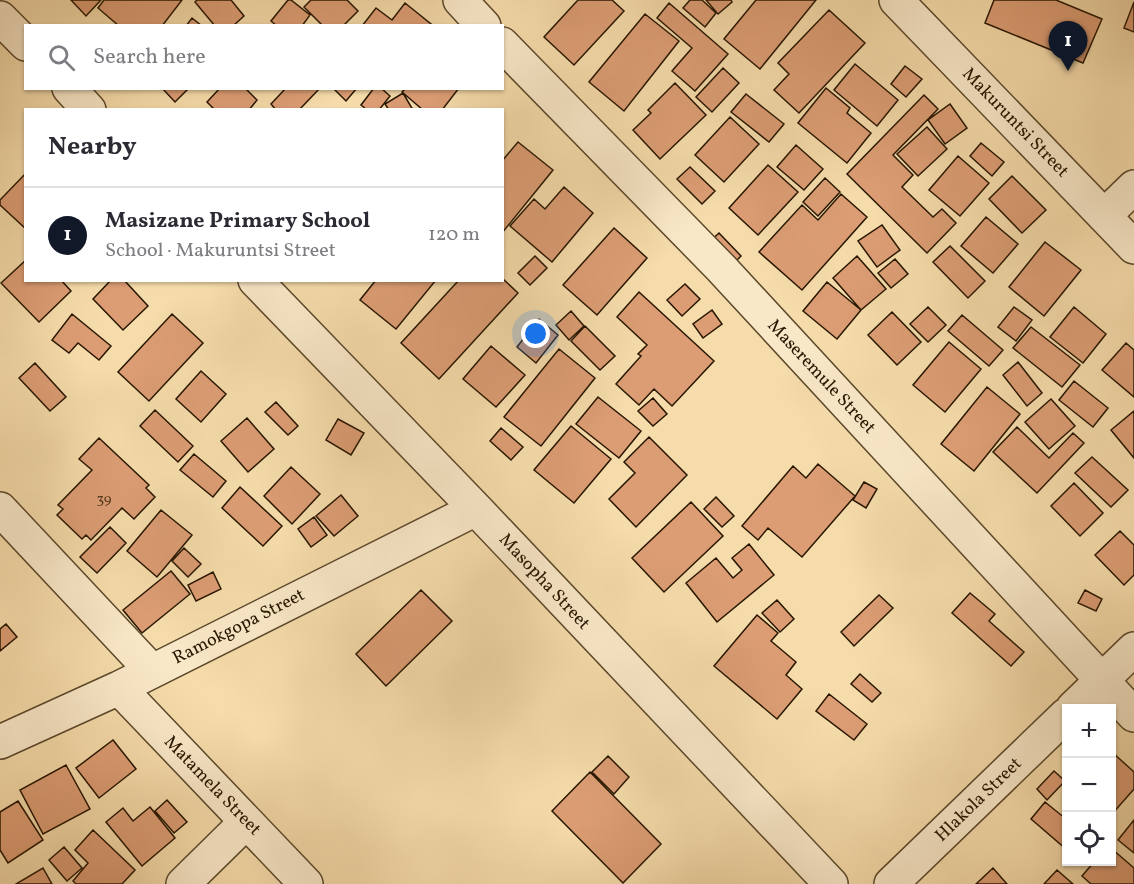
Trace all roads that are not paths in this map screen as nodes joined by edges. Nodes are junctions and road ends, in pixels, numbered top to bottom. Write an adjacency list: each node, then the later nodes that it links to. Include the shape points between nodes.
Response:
1 (460, 0): 4 (street)
2 (896, 0): 10 (street, Makuruntsi Street)
3 (0, 18): 5 (street)
4 (482, 24)
5 (24, 42)
6 (504, 46): 17 (street, Maseremule Street, via 720,268)
7 (71, 90): 8 (street)
8 (87, 108)
9 (1134, 187): 10 (street)
10 (1104, 216): 11 (street, Makuruntsi Street)
11 (1134, 247)
12 (257, 282): 14 (street, Masopha Street)
13 (0, 509): 16 (street)
14 (476, 509): 16 (street, Ramokgopa Street); 24 (street, Masopha Street)
15 (1134, 649): 17 (street)
16 (152, 670): 18 (street, Ramokgopa Street)
17 (1101, 682): 19 (street); 20 (street, Maseremule Street)
18 (119, 688): 22 (street, Ramokgopa Street); 23 (street, Matamela Street)
19 (1077, 704)
20 (1134, 715)
21 (1062, 719): 27 (street, Hlakola Street)
22 (0, 742)
23 (246, 822): 25 (street); 26 (street, Matamela Street)
24 (822, 881)
25 (183, 884)
26 (306, 884)
27 (891, 884)

